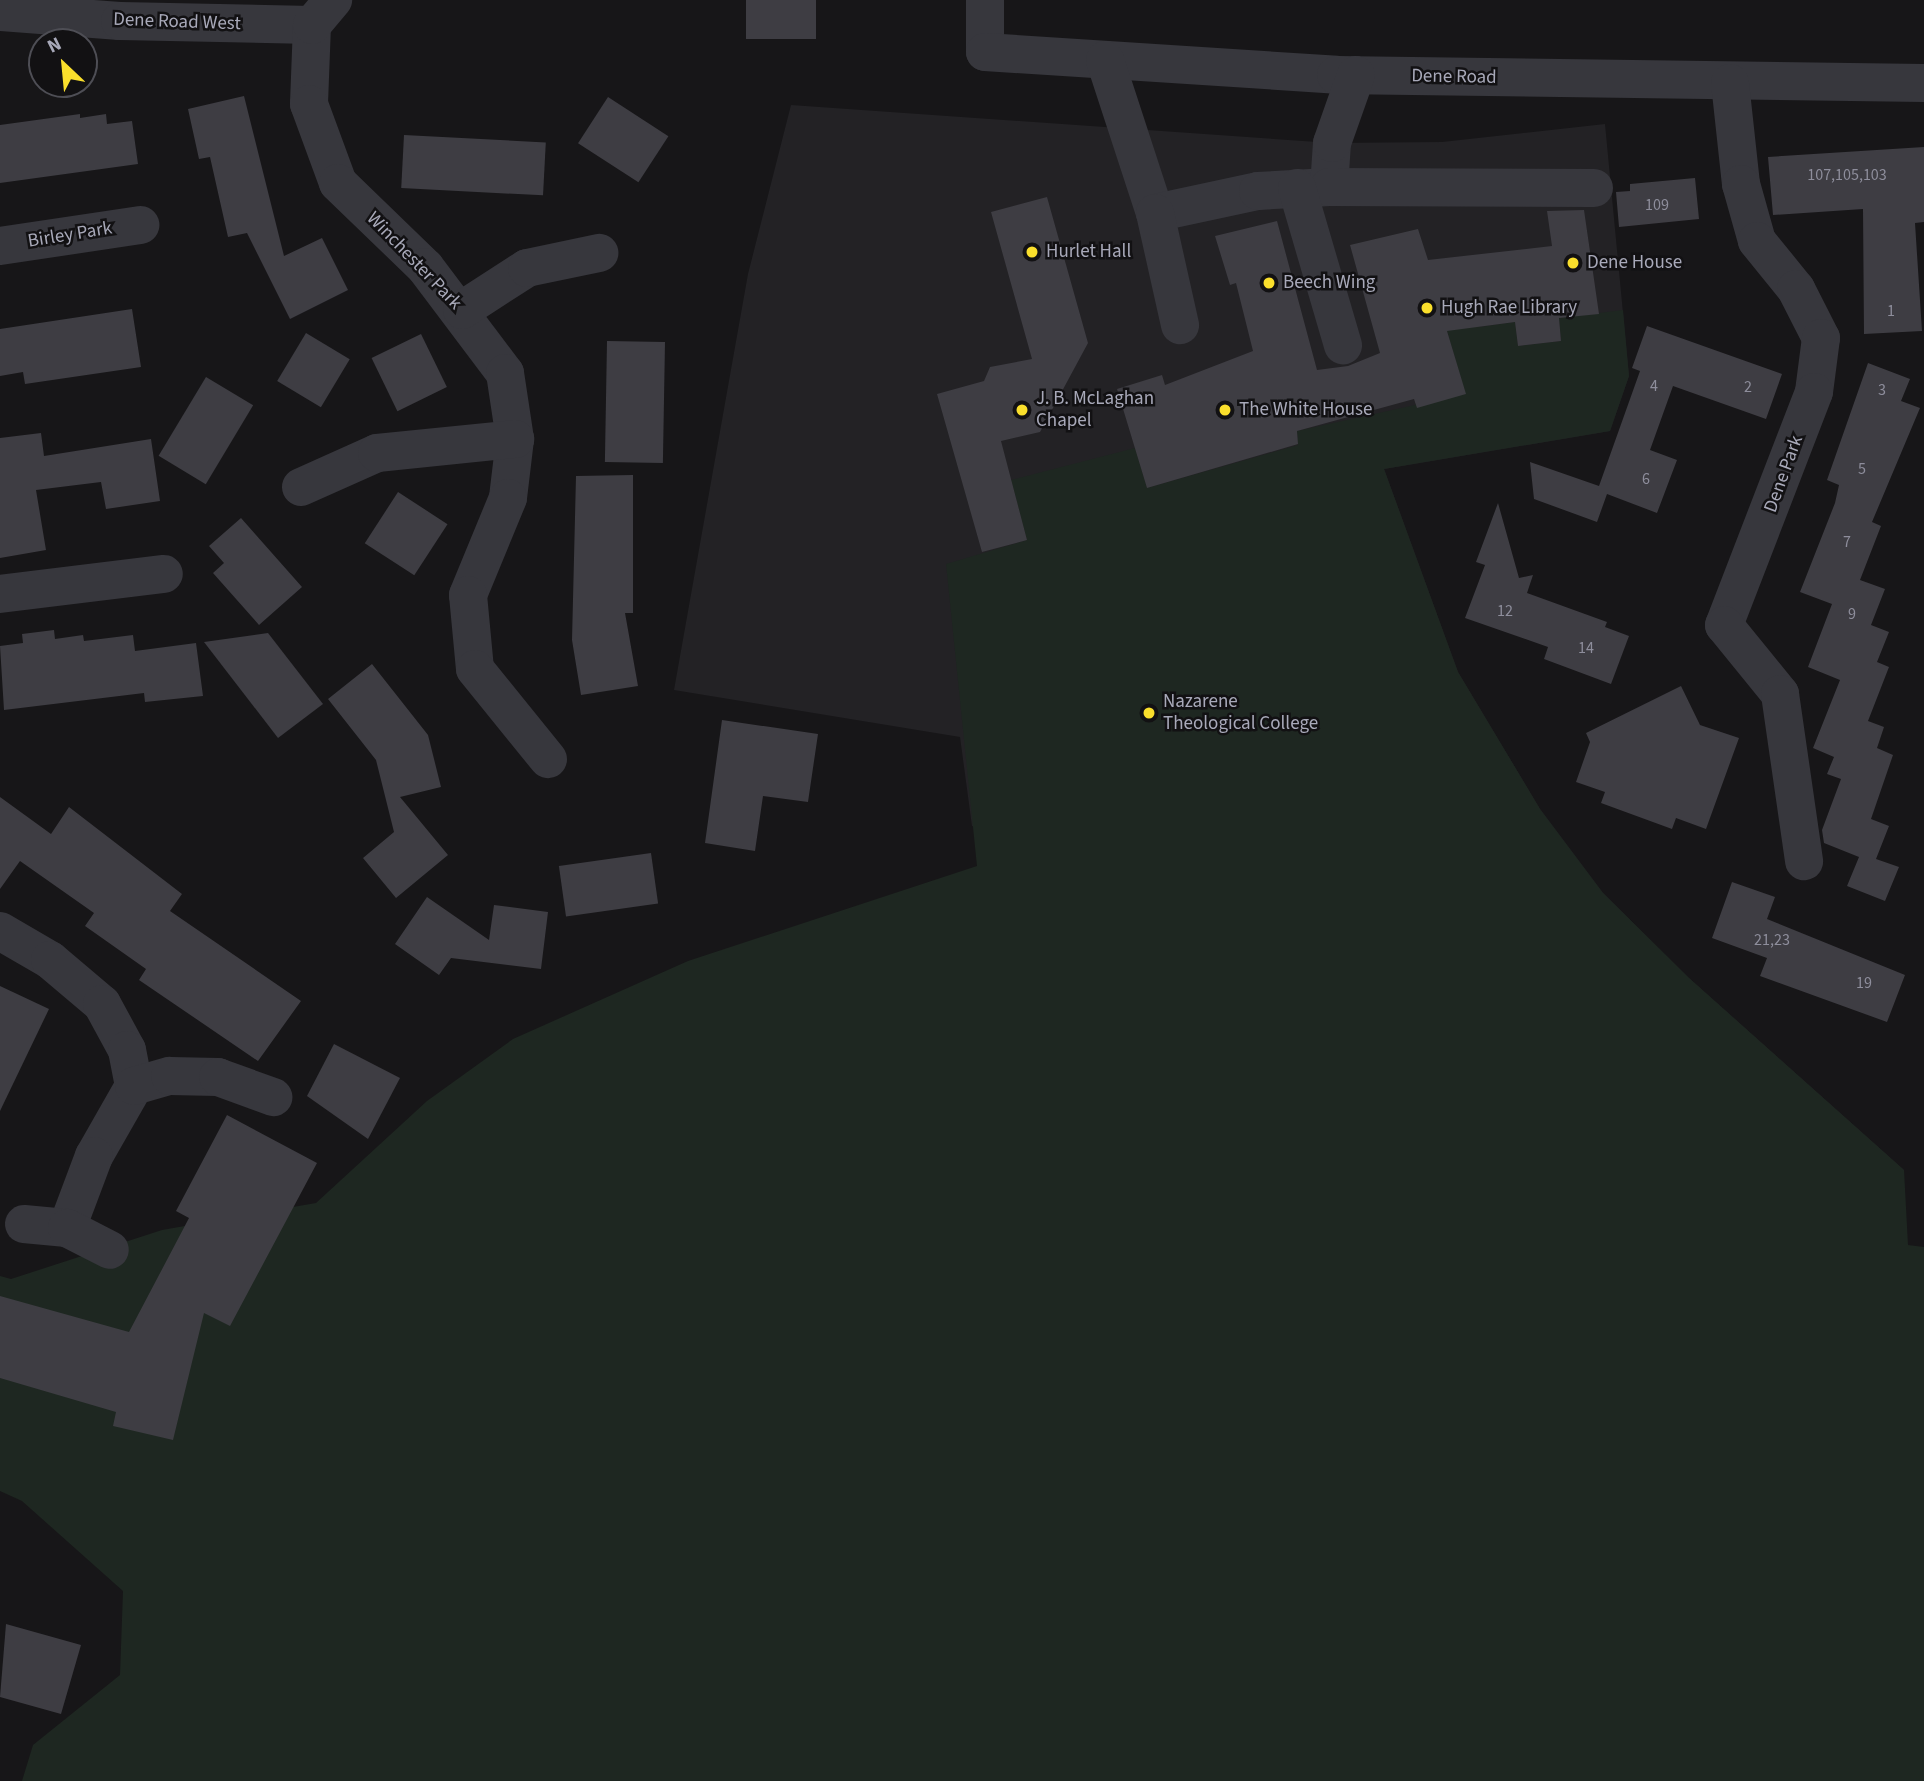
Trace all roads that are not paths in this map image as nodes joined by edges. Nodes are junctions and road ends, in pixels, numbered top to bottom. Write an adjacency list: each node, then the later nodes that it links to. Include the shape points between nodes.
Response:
1 (985, 0): 4 (street, Dene Road, via 985,52)
2 (0, 12): 3 (street, Dene Road West, via 120,21)
3 (323, 13): 14 (street, Winchester Park, via 309,104 338,183)
4 (1105, 60): 5 (street, Dene Road); 10 (street)
5 (1356, 75): 6 (street, Dene Road); 8 (street)
6 (1730, 83): 7 (street, Dene Road); 22 (street, Dene Park, via 1741,184 1757,241 1796,289 1821,338 1814,392 1724,625 1780,694)
7 (1924, 83)
8 (1313, 188): 9 (street); 10 (street, via 1258,191); 16 (street)
9 (1594, 188)
10 (1155, 214): 15 (street)
11 (139, 225): 12 (street, Birley Park)
12 (0, 246)
13 (599, 253): 14 (street, via 527,268)
14 (462, 310): 17 (street, Winchester Park, via 505,373)
15 (1180, 325)
16 (1343, 345)
17 (515, 439): 18 (street, via 377,453); 21 (street, Winchester Park, via 508,498 468,595 475,669)
18 (301, 487)
19 (164, 573): 20 (street)
20 (0, 594)
21 (548, 760)
22 (1804, 861)
23 (0, 931): 24 (street, via 50,960 102,1004 127,1050)
24 (134, 1086): 25 (street, via 170,1076 218,1077); 27 (street, via 94,1156)
25 (273, 1097)
26 (23, 1224): 27 (street)
27 (67, 1228): 28 (street)
28 (110, 1250)

